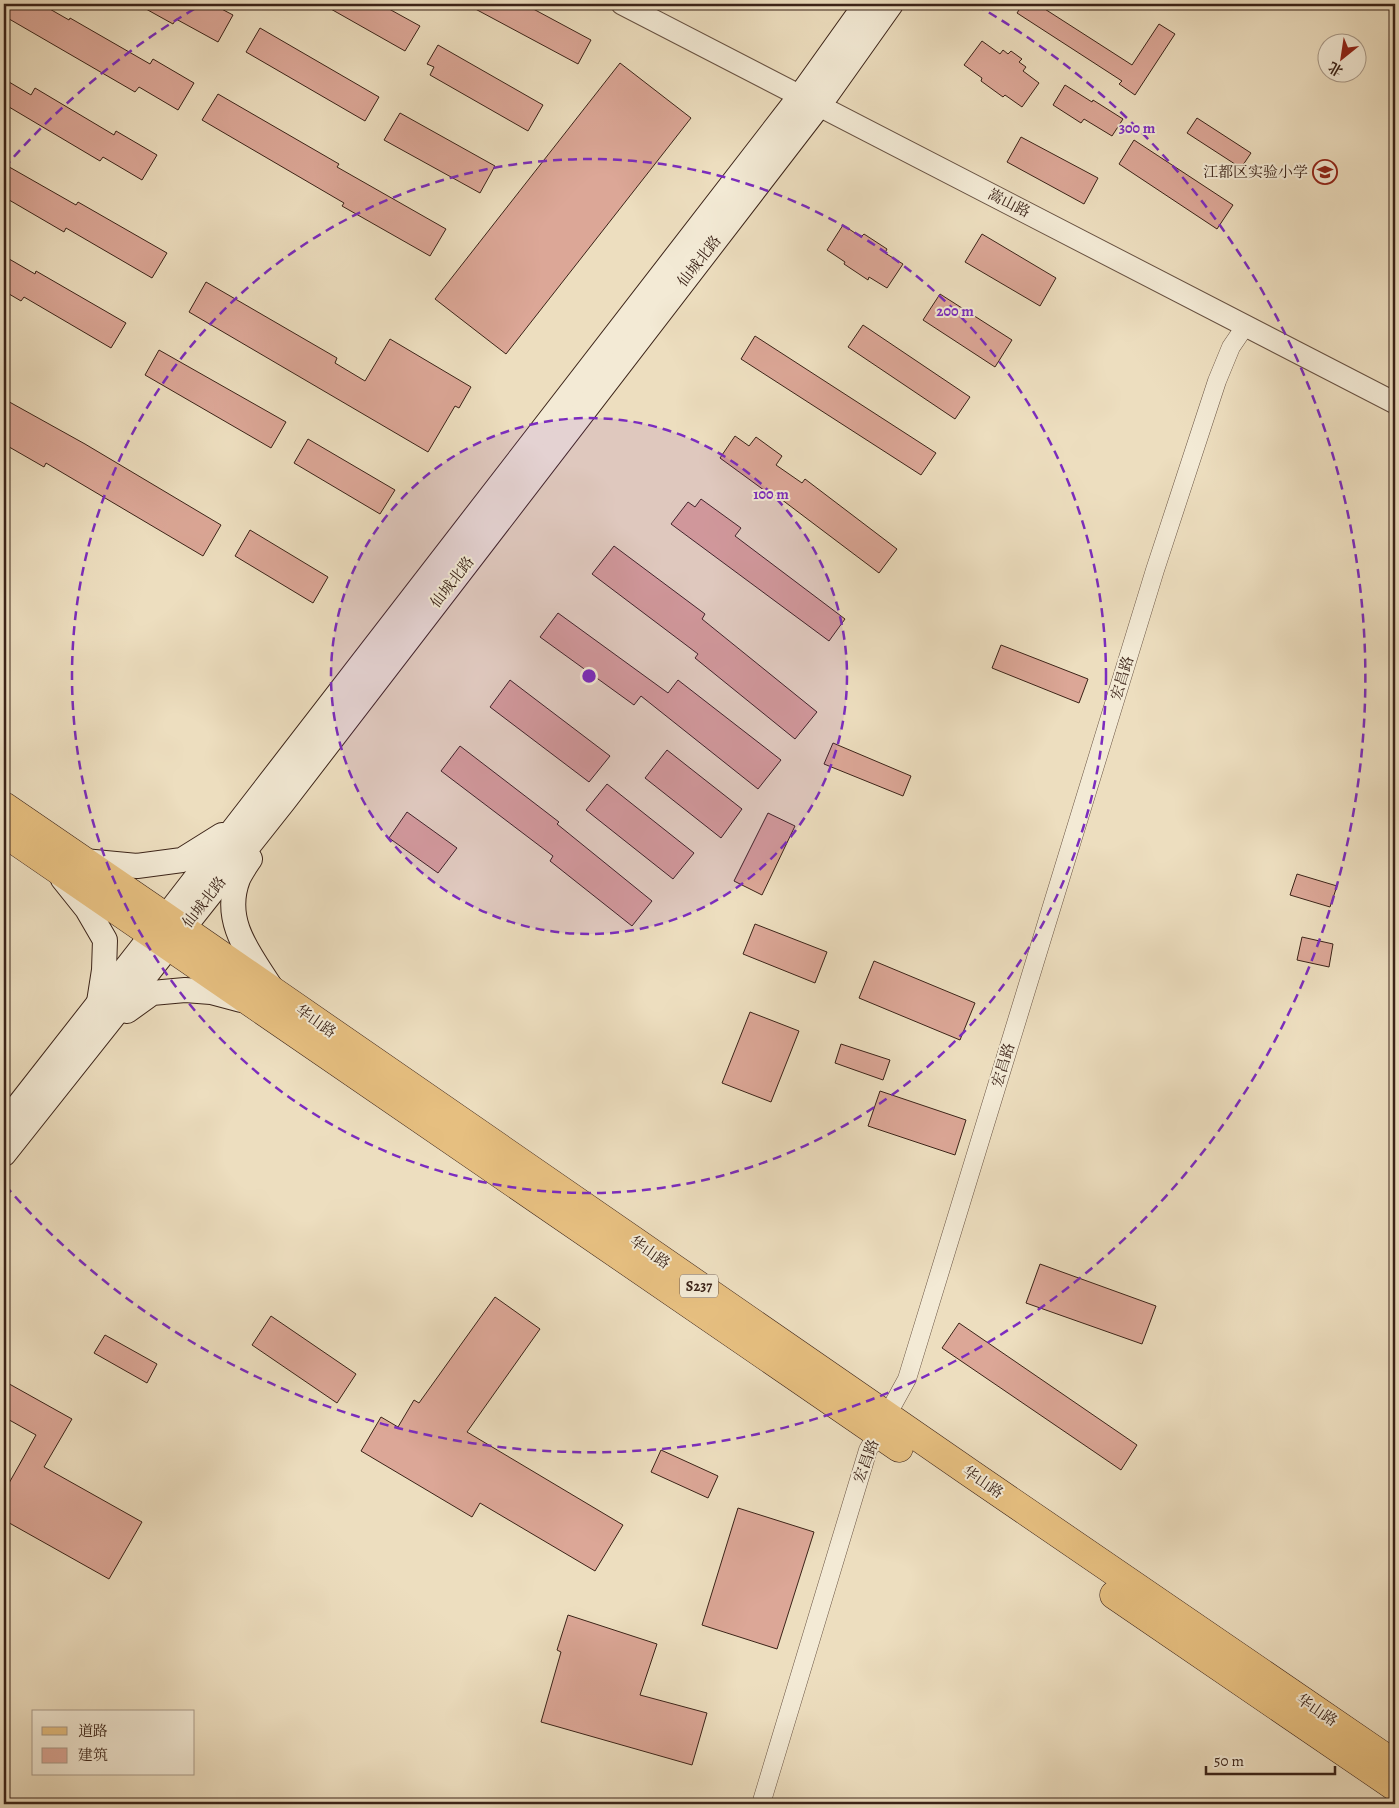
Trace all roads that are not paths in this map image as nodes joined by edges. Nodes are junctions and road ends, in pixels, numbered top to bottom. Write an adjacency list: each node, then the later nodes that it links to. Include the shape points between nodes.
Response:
1 (622, 4): 4 (street, 嵩山路)
2 (866, 4): 4 (main road, 仙城北路)
3 (891, 4): 4 (main road, 仙城北路)
4 (810, 100): 5 (street, 嵩山路); 7 (main road, 仙城北路); 9 (main road, 仙城北路)
5 (1246, 326): 6 (street, 嵩山路); 19 (street, 宏昌路, via 1231,348 1214,390 1152,580 907,1380)
6 (1395, 403)
7 (284, 801): 13 (main road, 仙城北路); 14 (main road, via 238,880 232,910)
8 (4, 806): 11 (main road, S237)
9 (235, 828): 11 (main road, via 182,860 137,866); 13 (main road, 仙城北路)
10 (4, 833): 12 (main road, S237)
11 (84, 861): 13 (main road, S237)
12 (52, 866): 13 (main road, S237); 15 (main road, via 87,909 105,940)
13 (168, 932): 14 (main road, S237); 15 (main road, 仙城北路); 16 (main road, 仙城北路)
14 (262, 997): 16 (main road, via 185,990 152,993); 19 (main road, S237)
15 (99, 1004): 17 (main road, 仙城北路)
16 (105, 1027): 18 (main road, 仙城北路)
17 (4, 1124)
18 (4, 1154)
19 (882, 1424): 20 (main road, 华山路 / S237); 21 (main road, S237); 22 (street, 宏昌路, via 868,1450)
20 (1395, 1764)
21 (1395, 1787)
22 (761, 1804)

